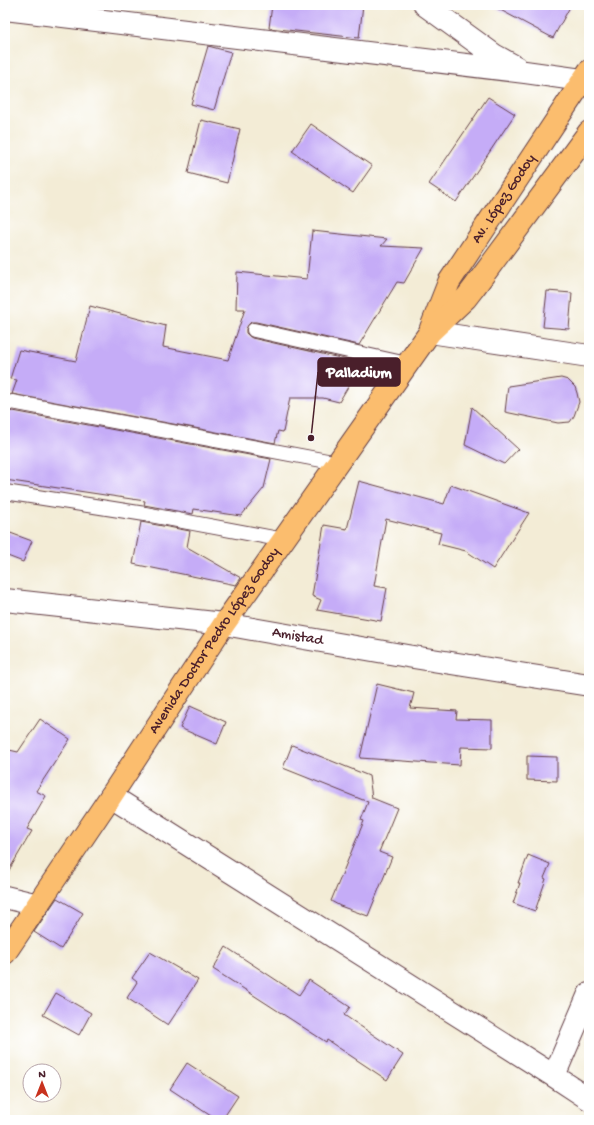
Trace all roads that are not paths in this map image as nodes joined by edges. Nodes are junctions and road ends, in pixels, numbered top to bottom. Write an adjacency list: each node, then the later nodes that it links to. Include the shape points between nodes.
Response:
1 (425, 5): 3 (street, via 494,55)
2 (5, 9): 3 (street)
3 (525, 72): 4 (street)
4 (587, 77): 7 (main road, Av. López Godoy, via 449,282)
5 (589, 132): 7 (main road, via 466,298)
6 (254, 330): 9 (lane)
7 (430, 332): 8 (street); 9 (main road, Avenida Doctor Pedro López Godoy)
8 (589, 356)
9 (407, 364): 11 (main road, Avenida Doctor Pedro López Godoy)
10 (5, 405): 11 (lane, via 12,402)
11 (338, 463): 13 (main road, Avenida Doctor Pedro López Godoy)
12 (5, 492): 13 (lane, via 145,514)
13 (284, 540): 15 (main road, Avenida Doctor Pedro López Godoy)
14 (5, 600): 15 (street, Amistad)
15 (224, 624): 16 (street, Amistad); 17 (main road, Avenida Doctor Pedro López Godoy)
16 (589, 685)
17 (111, 796): 19 (main road, Avenida Doctor Pedro López Godoy); 22 (street)
18 (5, 897): 19 (street)
19 (38, 905): 20 (main road, Avenida Doctor Pedro López Godoy)
20 (5, 954)
21 (589, 994): 22 (street)
22 (554, 1076): 23 (street)
23 (589, 1100)

